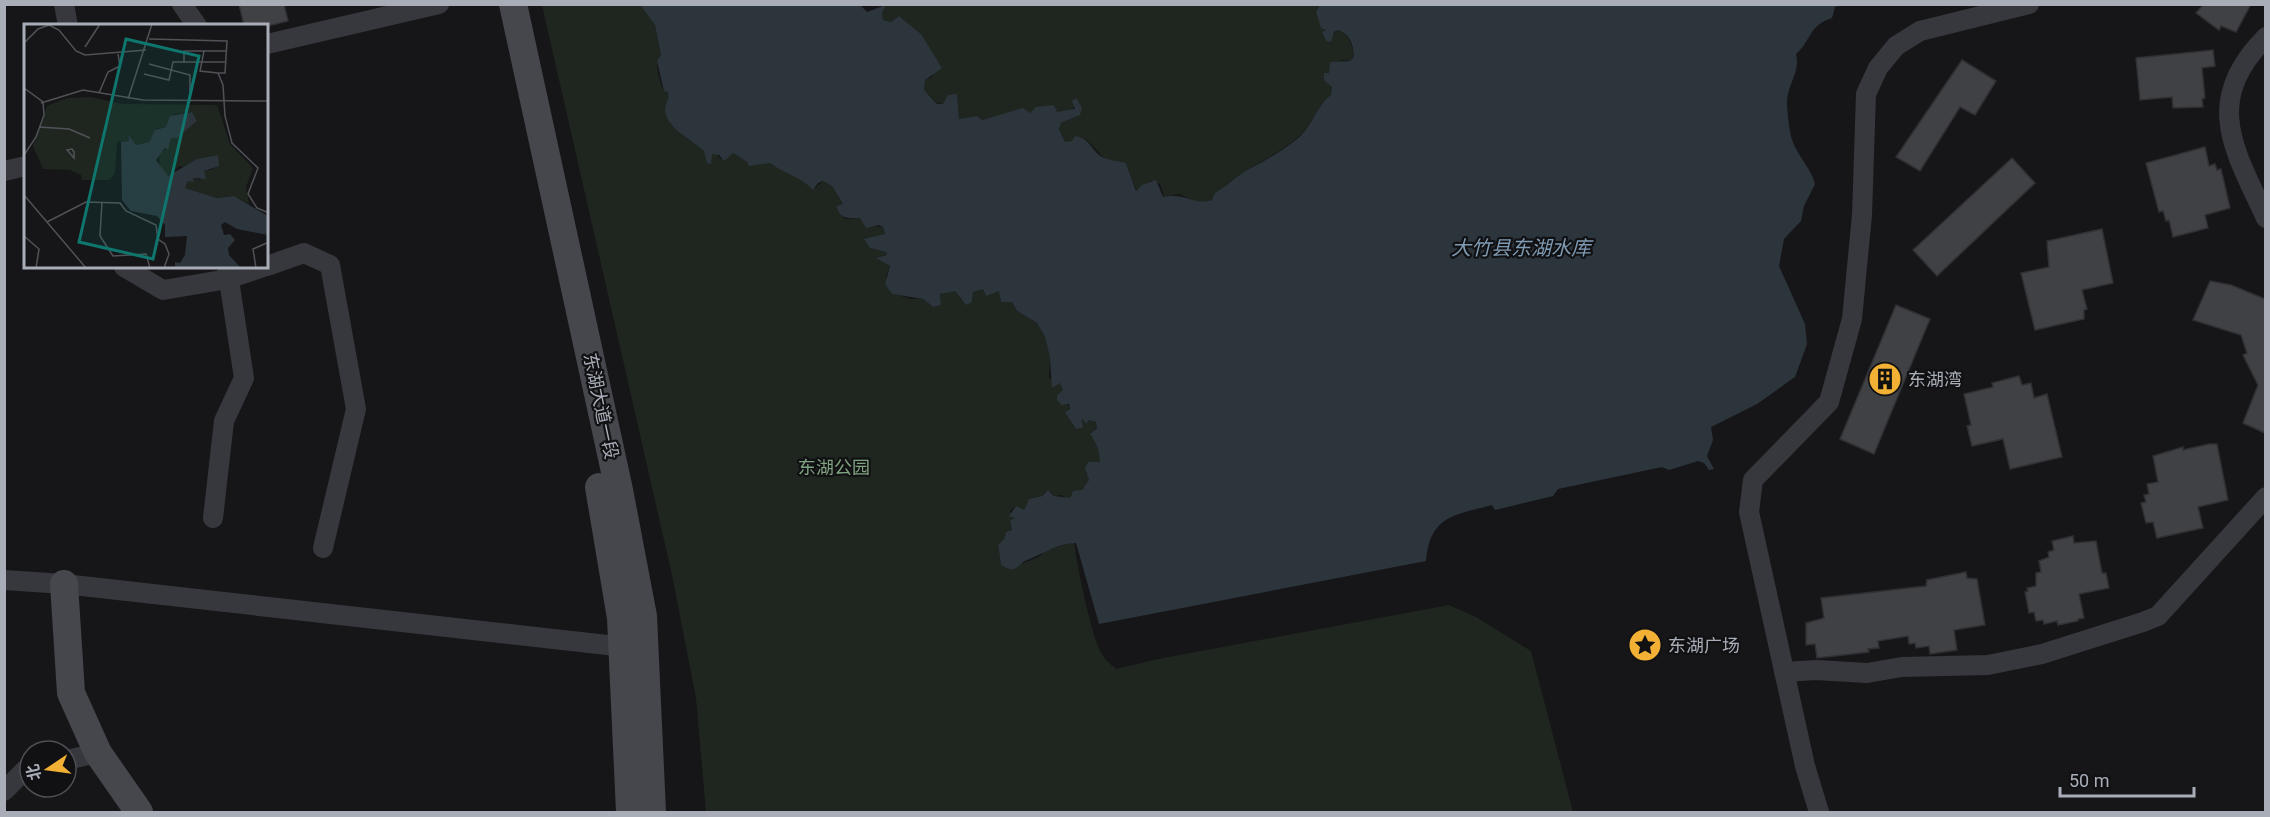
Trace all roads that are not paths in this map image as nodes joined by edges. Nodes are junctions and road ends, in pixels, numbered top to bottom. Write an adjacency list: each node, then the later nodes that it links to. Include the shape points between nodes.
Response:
1 (64, 4): 7 (street)
2 (182, 4): 8 (street)
3 (440, 4): 10 (street)
4 (492, 4): 23 (main road, 东湖大道一段, via 600,494 621,618)
5 (513, 4): 23 (main road, 东湖大道一段, via 644,616)
6 (2029, 4): 24 (street, via 1920,31 1878,68 1866,94 1862,215 1852,319 1829,402 1753,480 1749,512)
7 (68, 24)
8 (196, 24)
9 (2265, 37): 13 (street, via 2249,54 2231,85 2230,109 2236,155)
10 (268, 44)
11 (24, 166): 12 (street)
12 (4, 171)
13 (2265, 218)
14 (268, 265): 20 (street, via 304,253 330,265 356,409)
15 (126, 268): 17 (street, via 163,290)
16 (254, 268): 17 (street)
17 (228, 273): 19 (street, via 244,378 224,421)
18 (2265, 497): 24 (street, via 2157,616 2143,622 1998,664 1902,667 1867,673)
19 (213, 518)
20 (323, 548)
21 (4, 580): 22 (street)
22 (64, 584): 23 (street); 25 (main road, via 71,693)
23 (633, 648): 30 (main road, 东湖大道一段); 31 (main road, 东湖大道一段)
24 (1784, 672): 32 (street)
25 (98, 753): 26 (street); 29 (main road)
26 (78, 757)
27 (18, 777): 28 (street)
28 (4, 791)
29 (139, 813)
30 (630, 813)
31 (652, 813)
32 (1819, 813)

